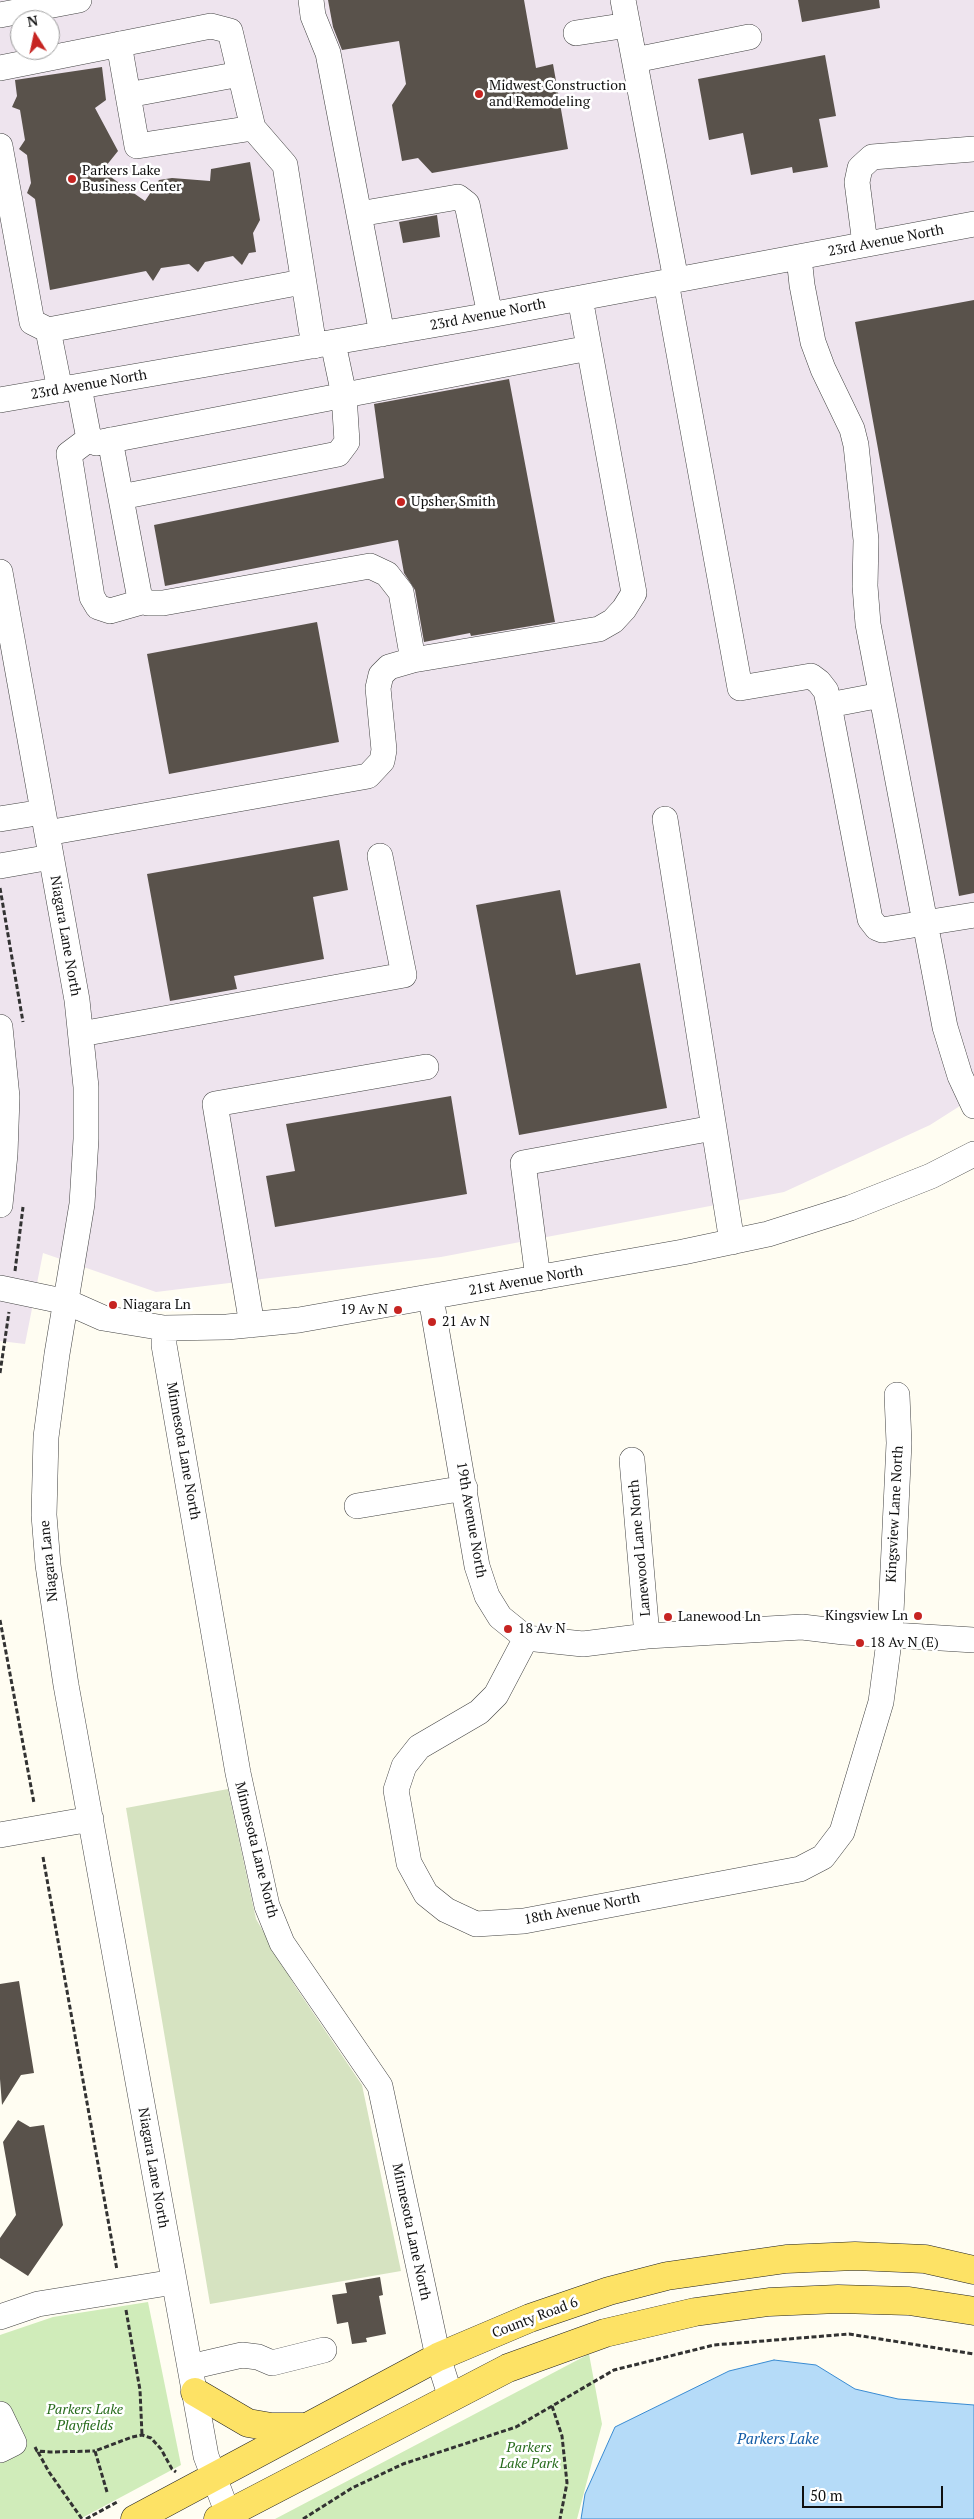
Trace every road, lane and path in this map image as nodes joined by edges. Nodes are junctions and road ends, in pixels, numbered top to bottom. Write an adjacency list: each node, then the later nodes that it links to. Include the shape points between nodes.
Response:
1 (79, 0): 4 (street)
2 (310, 0): 16 (street, via 328,53)
3 (623, 0): 5 (street)
4 (0, 15)
5 (628, 26): 6 (street); 9 (street)
6 (576, 33)
7 (749, 36): 9 (street)
8 (119, 44): 10 (street); 11 (street, via 211,26 230,31); 12 (street)
9 (635, 60): 20 (street)
10 (0, 68)
11 (240, 74): 12 (street); 13 (street)
12 (128, 95): 13 (street, via 138,146)
13 (253, 128): 21 (street, via 285,165)
14 (0, 146): 24 (street, via 32,322)
15 (974, 149): 18 (street, via 872,157 860,168 857,182)
16 (359, 214): 23 (street, via 458,197 466,204); 25 (street)
17 (974, 224): 18 (street, 23rd Avenue North)
18 (865, 244): 19 (street, 23rd Avenue North)
19 (799, 257): 20 (street, 23rd Avenue North); 36 (street, via 813,342 856,445 866,540 865,602)
20 (671, 281): 22 (street, 23rd Avenue North); 37 (street, via 740,688 810,676 826,691)
21 (302, 282): 24 (street); 26 (street)
22 (580, 298): 23 (street, 23rd Avenue North); 27 (street)
23 (490, 315): 25 (street, 23rd Avenue North)
24 (48, 330): 28 (street)
25 (382, 334): 26 (street, 23rd Avenue North)
26 (323, 345): 28 (street, 23rd Avenue North); 29 (street)
27 (589, 348): 29 (street); 35 (street, via 634,593 618,615 599,629)
28 (69, 388): 30 (street, 23rd Avenue North); 31 (street)
29 (344, 395): 31 (street); 32 (street, via 347,442 338,454)
30 (0, 400)
31 (99, 440): 32 (street); 34 (street, via 69,454 92,597 98,607 110,611)
32 (121, 497): 34 (street, via 140,599)
33 (0, 572): 40 (street, Niagara Lane North)
34 (145, 601): 35 (street, via 163,603 370,566 387,574 401,592)
35 (413, 660): 40 (street, via 389,667 381,675 378,688 384,750 382,762 368,776)
36 (881, 695): 37 (street); 44 (street)
37 (829, 705): 44 (street, via 870,919 882,930)
38 (0, 819): 40 (street)
39 (665, 819): 49 (street)
40 (47, 834): 42 (street); 46 (street, Niagara Lane North)
41 (380, 856): 46 (street, via 404,975)
42 (0, 866)
43 (974, 915): 44 (street)
44 (925, 924): 48 (street, via 946,1034)
45 (0, 1027): 51 (street, via 7,1096)
46 (81, 1034): 56 (street, Niagara Lane North, via 86,1104 85,1174)
47 (426, 1067): 57 (street, via 215,1104)
48 (974, 1106)
49 (713, 1128): 52 (street); 53 (street, via 523,1163)
50 (974, 1154): 52 (street, 21st Avenue North, via 932,1176 850,1208)
51 (0, 1205)
52 (732, 1242): 53 (street, 21st Avenue North)
53 (538, 1278): 55 (street, 21st Avenue North)
54 (0, 1288): 56 (street, 21st Avenue North)
55 (431, 1298): 57 (street, 21st Avenue North); 61 (street, 19th Avenue North)
56 (67, 1302): 58 (street, 21st Avenue North, via 103,1318); 69 (street, Niagara Lane, via 56,1354 46,1437 44,1514 54,1609)
57 (252, 1325): 58 (street, 21st Avenue North)
58 (164, 1328): 79 (street, Minnesota Lane North, via 164,1344 238,1774 267,1906 282,1943 380,2086)
59 (898, 1395): 64 (street, Kingsview Lane North, via 899,1443)
60 (632, 1460): 65 (street, Lanewood Lane North)
61 (465, 1488): 62 (street); 66 (street, 19th Avenue North, via 477,1566 487,1596 500,1617)
62 (357, 1506)
63 (0, 1620): 68 (path)
64 (890, 1634): 65 (street, via 802,1627); 66 (street, 18th Avenue North, via 882,1702 842,1832 823,1857 800,1869 524,1921 476,1924 446,1910 426,1894 409,1863 396,1790 404,1766 419,1747 479,1712 496,1695); 67 (street)
65 (647, 1636): 66 (street, via 582,1644)
66 (526, 1638)
67 (974, 1640)
68 (34, 1803)
69 (91, 1819): 70 (street); 73 (street, Niagara Lane North)
70 (0, 1835)
71 (42, 1857): 74 (path)
72 (974, 2270): 79 (main road, County Road 6, via 925,2259 855,2256 786,2259 667,2276 609,2291 530,2318)
73 (174, 2282): 74 (street); 80 (street, Niagara Lane North)
74 (122, 2291): 76 (street, via 38,2304); 85 (path, via 140,2390)
75 (974, 2311): 81 (main road, via 909,2301 838,2299 769,2302 695,2312 605,2333 508,2368)
76 (0, 2317)
77 (324, 2350): 80 (street, via 272,2364 258,2357 242,2355)
78 (974, 2354): 82 (path, via 849,2334 714,2345 614,2370)
79 (438, 2357): 81 (street, Minnesota Lane North); 84 (main road, County Road 6)
80 (192, 2380): 84 (main road, via 248,2423); 91 (street, Niagara Lane North, via 206,2456)
81 (451, 2398): 93 (main road)
82 (552, 2406): 96 (path, via 516,2427 403,2464 352,2488); 97 (path, via 562,2436 567,2484)
83 (0, 2414): 87 (street, via 14,2442)
84 (307, 2427): 91 (main road, County Road 6)
85 (142, 2436): 89 (path, via 132,2436); 90 (path, via 151,2438)
86 (33, 2443): 88 (path)
87 (0, 2450)
88 (38, 2451): 89 (path); 94 (path)
89 (95, 2451): 92 (path)
90 (179, 2474)
91 (213, 2476): 93 (street, Niagara Lane North); 95 (main road, County Road 6)
92 (107, 2492)
93 (223, 2516)
94 (82, 2519)
95 (135, 2519)
96 (303, 2519)
97 (560, 2519)

